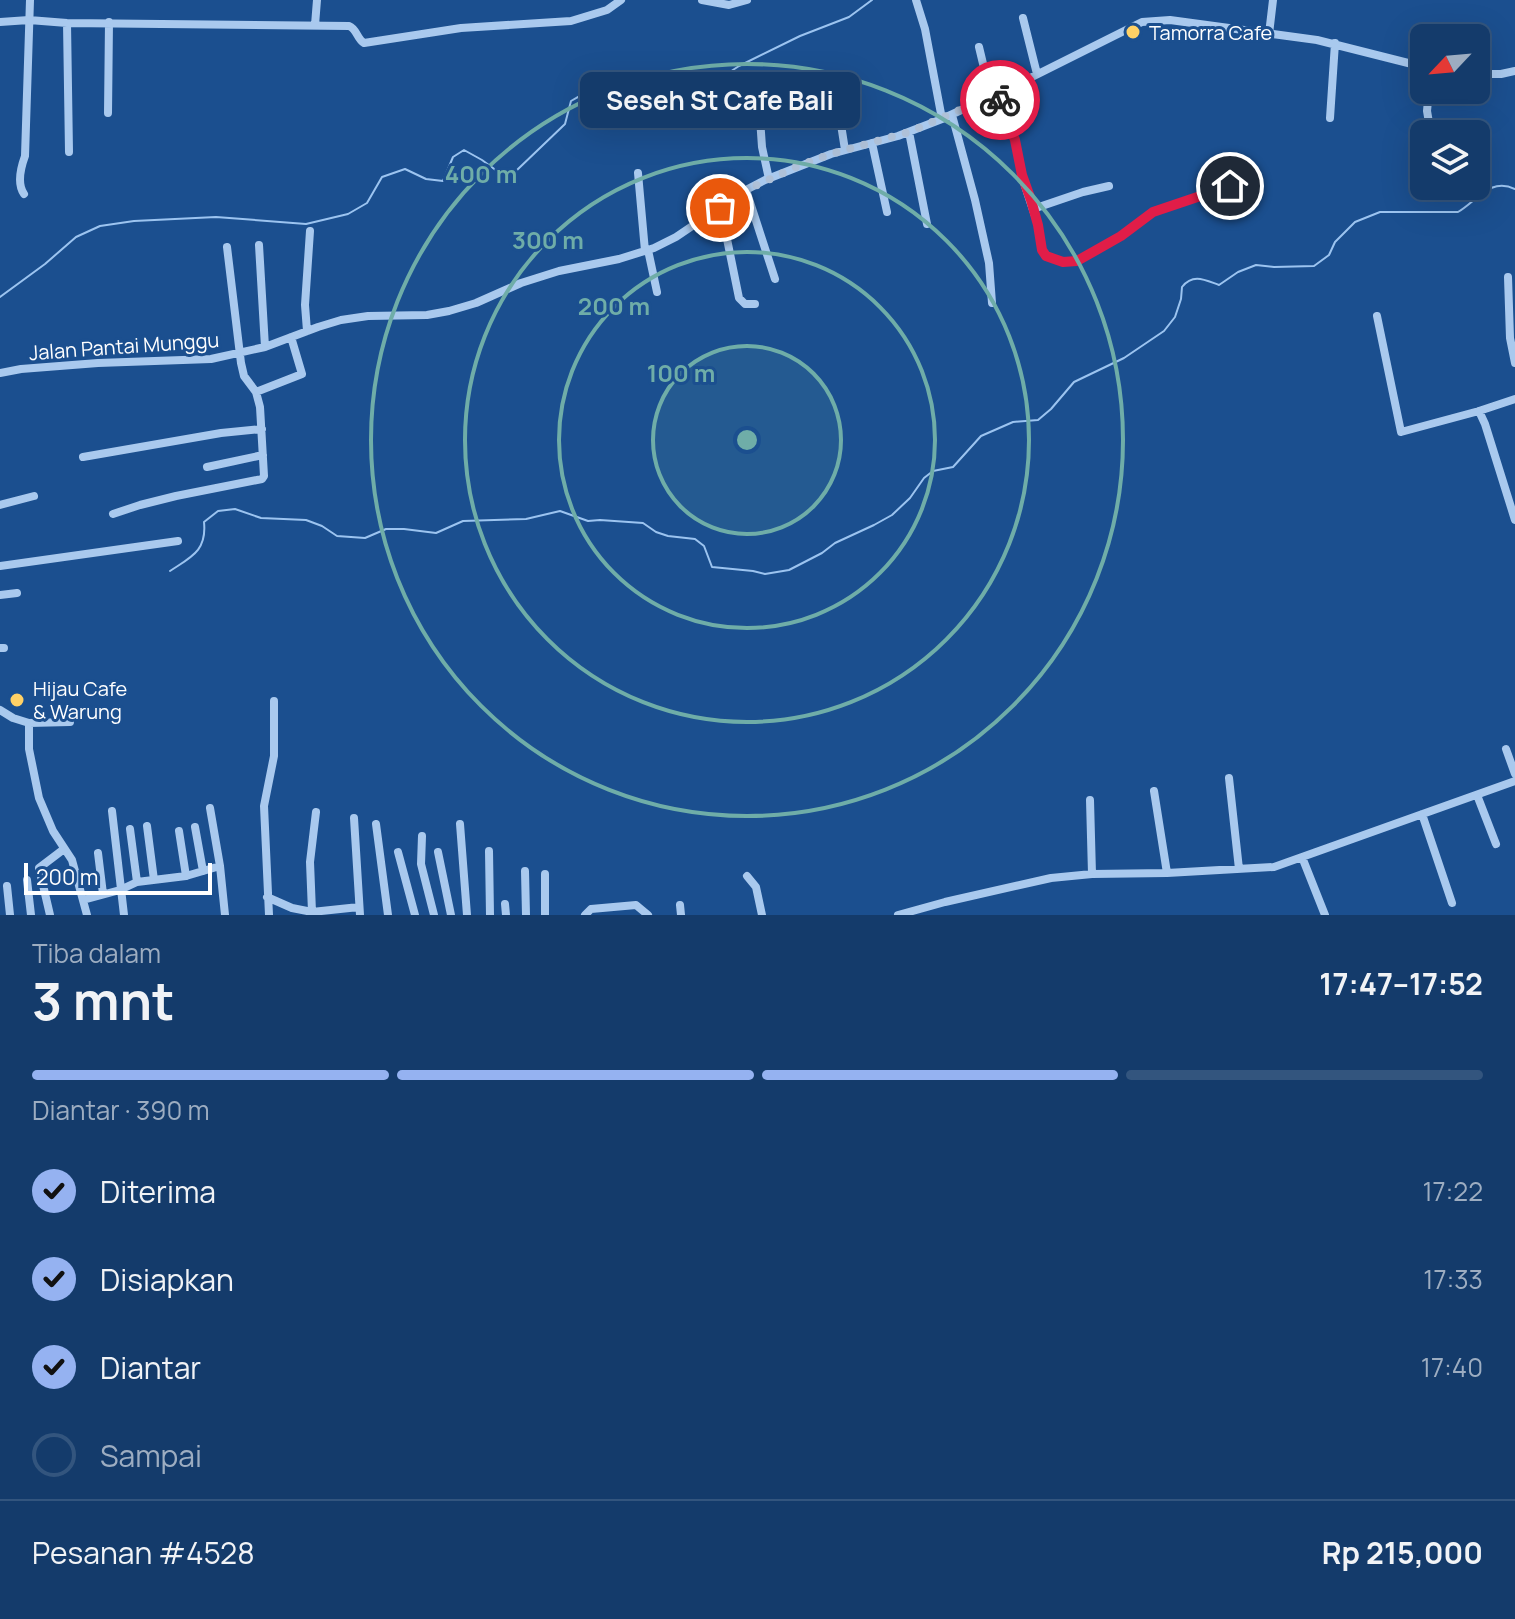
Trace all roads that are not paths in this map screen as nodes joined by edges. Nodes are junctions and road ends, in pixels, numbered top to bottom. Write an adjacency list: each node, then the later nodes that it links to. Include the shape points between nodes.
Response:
1 (30, 0): 9 (street)
2 (317, 0): 13 (street)
3 (621, 0): 13 (street, via 571,21 461,28 364,43 349,26)
4 (702, 0): 5 (street, via 729,5)
5 (747, 0)
6 (916, 0): 27 (street)
7 (1273, 0): 14 (street)
8 (1023, 18): 19 (street)
9 (29, 20): 10 (street); 12 (street); 37 (street, via 25,156 19,183)
10 (0, 22)
11 (109, 22): 12 (street); 13 (street); 24 (street)
12 (67, 23): 31 (street)
13 (315, 25)
14 (1269, 34): 15 (street, Jalan Pantai Munggu); 19 (street, Jalan Pantai Munggu, via 1147,21)
15 (1335, 43): 17 (street, Jalan Pantai Munggu); 26 (street)
16 (979, 47): 21 (street)
17 (1410, 63)
18 (1515, 71): 20 (street)
19 (1037, 74): 21 (street, Jalan Pantai Munggu)
20 (1490, 74)
21 (994, 96): 25 (street, Jalan Pantai Munggu); 38 (street, via 1015,140)
22 (837, 99): 30 (street)
23 (759, 104): 33 (street)
24 (108, 113)
25 (952, 115): 27 (street, Jalan Pantai Munggu); 49 (street, via 989,263)
26 (1330, 118)
27 (942, 119): 28 (street, Jalan Pantai Munggu)
28 (909, 132): 29 (street, Jalan Pantai Munggu); 41 (street)
29 (872, 143): 30 (street, Jalan Pantai Munggu); 40 (street)
30 (845, 150): 33 (street, Jalan Pantai Munggu)
31 (69, 152)
32 (638, 173): 45 (street)
33 (769, 179): 36 (street, Jalan Pantai Munggu)
34 (1109, 186): 38 (street)
35 (1230, 186): 38 (street, via 1153,212 1072,262 1044,254)
36 (746, 190): 39 (street, Jalan Pantai Munggu); 47 (street)
37 (24, 194)
38 (1033, 209)
39 (716, 210): 45 (street, Jalan Pantai Munggu); 50 (street, via 739,298)
40 (887, 212)
41 (927, 224)
42 (310, 231): 52 (street)
43 (259, 245): 54 (street)
44 (227, 247): 55 (street)
45 (646, 251): 48 (street); 52 (street, Jalan Pantai Munggu, via 559,271 449,311 368,316)
46 (1508, 277): 56 (street)
47 (775, 279)
48 (657, 292)
49 (992, 303)
50 (755, 304)
51 (1377, 316): 60 (street, via 1401,432)
52 (307, 331): 53 (street, Jalan Pantai Munggu)
53 (291, 337): 54 (street, Jalan Pantai Munggu); 58 (street, via 302,374)
54 (265, 347): 55 (street, Jalan Pantai Munggu)
55 (241, 353): 57 (street, Jalan Pantai Munggu); 58 (street, via 244,376)
56 (1515, 363)
57 (0, 373)
58 (256, 392): 61 (street)
59 (1515, 399): 60 (street)
60 (1479, 411): 68 (street)
61 (262, 429): 62 (street); 63 (street)
62 (263, 455): 64 (street); 67 (street, via 262,479)
63 (83, 457)
64 (207, 467)
65 (34, 496): 66 (street)
66 (0, 505)
67 (113, 514)
68 (1515, 520)
69 (178, 541): 70 (street)
70 (0, 566)
71 (17, 593): 72 (street)
72 (0, 595)
73 (274, 701): 118 (street, via 274,756 264,806)
74 (0, 710): 76 (street)
75 (70, 722): 76 (street)
76 (29, 723): 97 (street, via 39,798)
77 (1506, 749): 78 (street)
78 (1515, 774)
79 (1229, 778): 104 (street)
80 (1515, 781): 82 (street)
81 (1154, 791): 107 (street)
82 (1477, 795): 87 (street); 96 (street)
83 (1090, 800): 109 (street)
84 (210, 808): 103 (street)
85 (112, 811): 116 (street)
86 (316, 812): 125 (street)
87 (1422, 814): 102 (street); 120 (street)
88 (354, 818): 124 (street)
89 (376, 824): 133 (street)
90 (460, 824): 137 (street)
91 (147, 826): 113 (street)
92 (195, 827): 105 (street)
93 (130, 829): 114 (street)
94 (179, 831): 110 (street)
95 (422, 836): 135 (street, via 421,864)
96 (1496, 844)
97 (64, 849): 119 (street); 128 (street, via 39,868)
98 (489, 851): 138 (street)
99 (398, 852): 134 (street)
100 (438, 852): 136 (street)
101 (98, 853): 117 (street)
102 (1302, 857): 104 (street, via 1271,868); 147 (street)
103 (220, 866): 105 (street); 131 (street)
104 (1239, 869): 107 (street)
105 (203, 871): 110 (street)
106 (525, 871): 140 (street)
107 (1167, 873): 109 (street)
108 (545, 874): 141 (street)
109 (1092, 874): 146 (street, via 1044,880)
110 (186, 876): 113 (street)
111 (747, 876): 145 (street, via 756,887)
112 (27, 880): 127 (street)
113 (154, 880): 114 (street)
114 (137, 882): 116 (street)
115 (7, 886): 126 (street)
116 (120, 890): 117 (street); 130 (street)
117 (103, 894): 119 (street)
118 (267, 897): 123 (street); 132 (street)
119 (83, 900): 129 (street)
120 (1452, 903)
121 (505, 904): 139 (street)
122 (680, 905): 144 (street)
123 (292, 911): 125 (street)
124 (360, 911): 125 (street)
125 (312, 912)
126 (10, 915)
127 (31, 915)
128 (50, 915)
129 (87, 915)
130 (124, 915)
131 (225, 915)
132 (269, 915)
133 (388, 915)
134 (415, 915)
135 (434, 915)
136 (451, 915)
137 (467, 915)
138 (490, 915)
139 (506, 915)
140 (526, 915)
141 (545, 915)
142 (585, 915): 143 (street, via 591,909 636,905)
143 (648, 915)
144 (681, 915)
145 (762, 915)
146 (898, 915)
147 (1325, 915)

